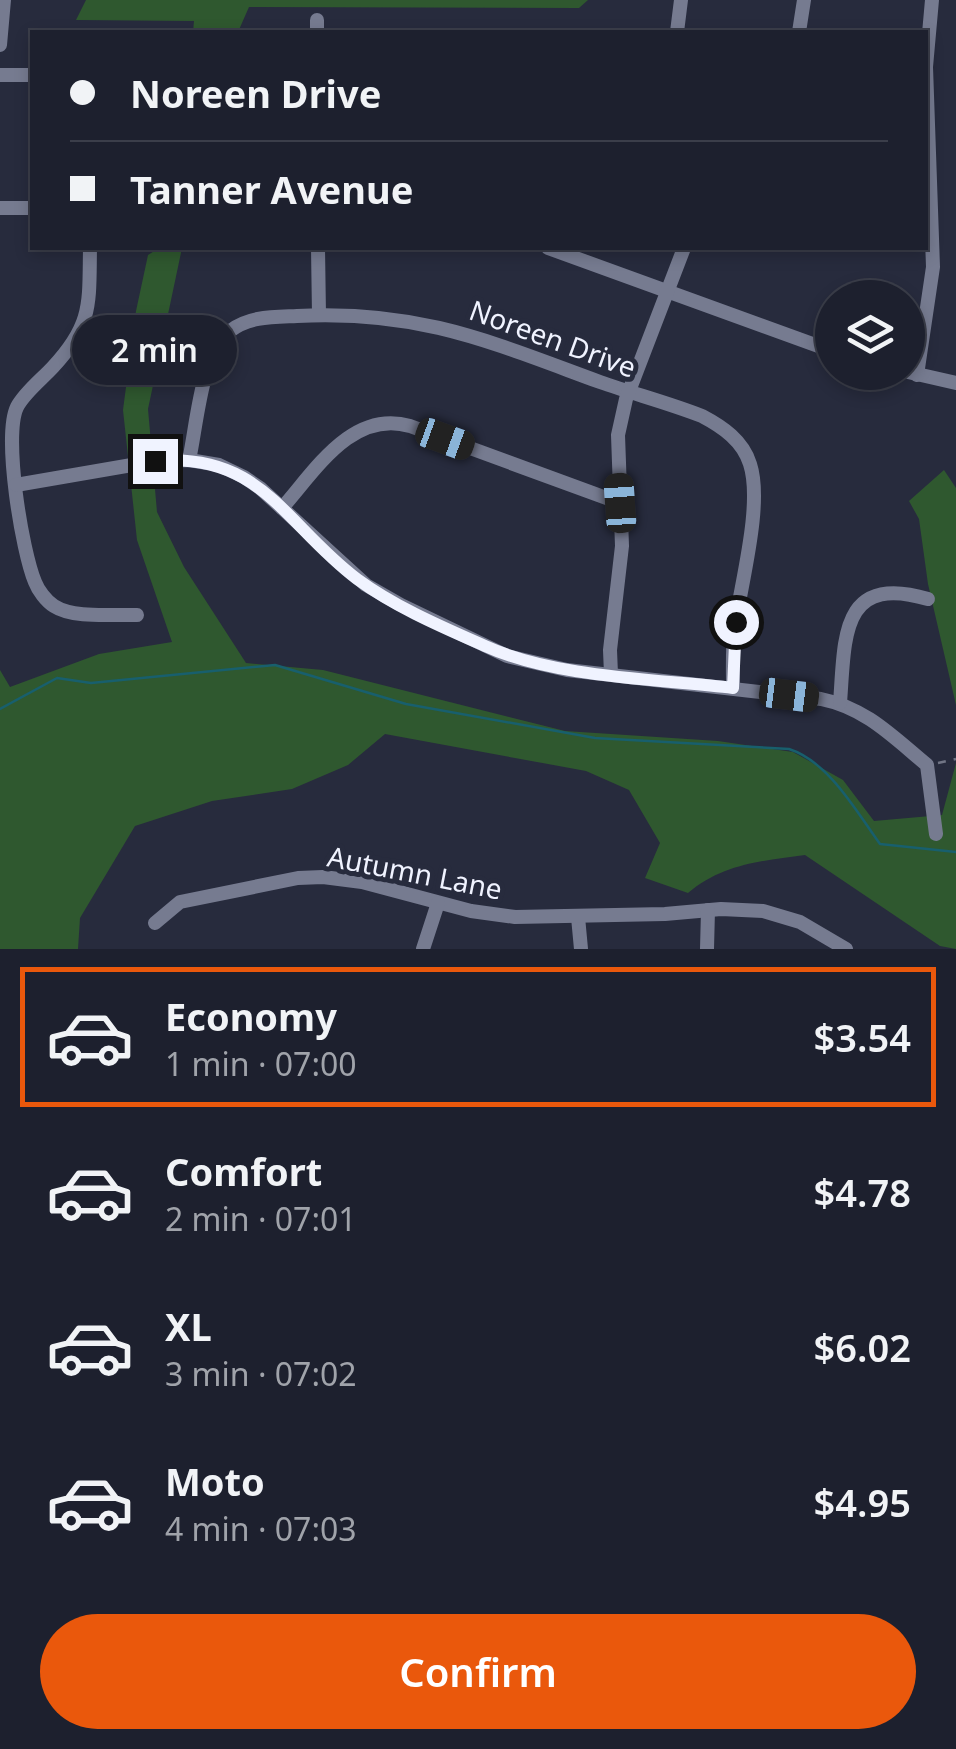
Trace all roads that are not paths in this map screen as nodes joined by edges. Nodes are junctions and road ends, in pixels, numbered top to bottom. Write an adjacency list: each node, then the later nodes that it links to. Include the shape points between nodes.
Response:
1 (4, 0): 7 (street)
2 (681, 0): 5 (street)
3 (804, 0): 6 (street)
4 (932, 0): 8 (street)
5 (677, 30)
6 (800, 30)
7 (0, 45)
8 (928, 45)
9 (0, 75): 10 (street)
10 (30, 75)
11 (928, 124): 19 (street, via 933,267)
12 (0, 208): 13 (street)
13 (30, 208)
14 (90, 250): 26 (street, via 88,315 72,347 18,406 10,435)
15 (318, 250): 20 (street)
16 (554, 250): 18 (street)
17 (683, 250): 18 (street)
18 (669, 291): 21 (street); 24 (street)
19 (925, 308)
20 (319, 315): 24 (street, Noreen Drive, via 439,325); 25 (street, Noreen Drive, via 254,320 227,334 211,360)
21 (815, 345)
22 (925, 377): 23 (street)
23 (956, 383)
24 (629, 392): 27 (street, via 617,445); 32 (street, Noreen Drive, via 719,425 750,462 752,514 734,630)
25 (189, 460): 26 (street); 28 (street, via 236,472)
26 (16, 486): 30 (street, via 41,593 70,612)
27 (620, 503): 28 (street, via 390,422 344,440); 31 (street)
28 (282, 508): 31 (street, via 350,574 401,606 517,659)
29 (928, 599): 33 (street, via 894,591 862,604 846,636)
30 (137, 615)
31 (611, 674): 32 (street)
32 (733, 688): 33 (street)
33 (840, 703): 34 (street, via 881,726 927,766)
34 (936, 834)
35 (438, 902): 37 (street, Autumn Lane, via 500,916); 38 (street, Autumn Lane, via 311,877 180,902); 39 (street)
36 (708, 910): 37 (street, Autumn Lane); 41 (street); 42 (street, Autumn Lane, via 775,913)
37 (578, 917): 40 (street)
38 (155, 924)
39 (423, 949)
40 (581, 949)
41 (707, 949)
42 (846, 949)

